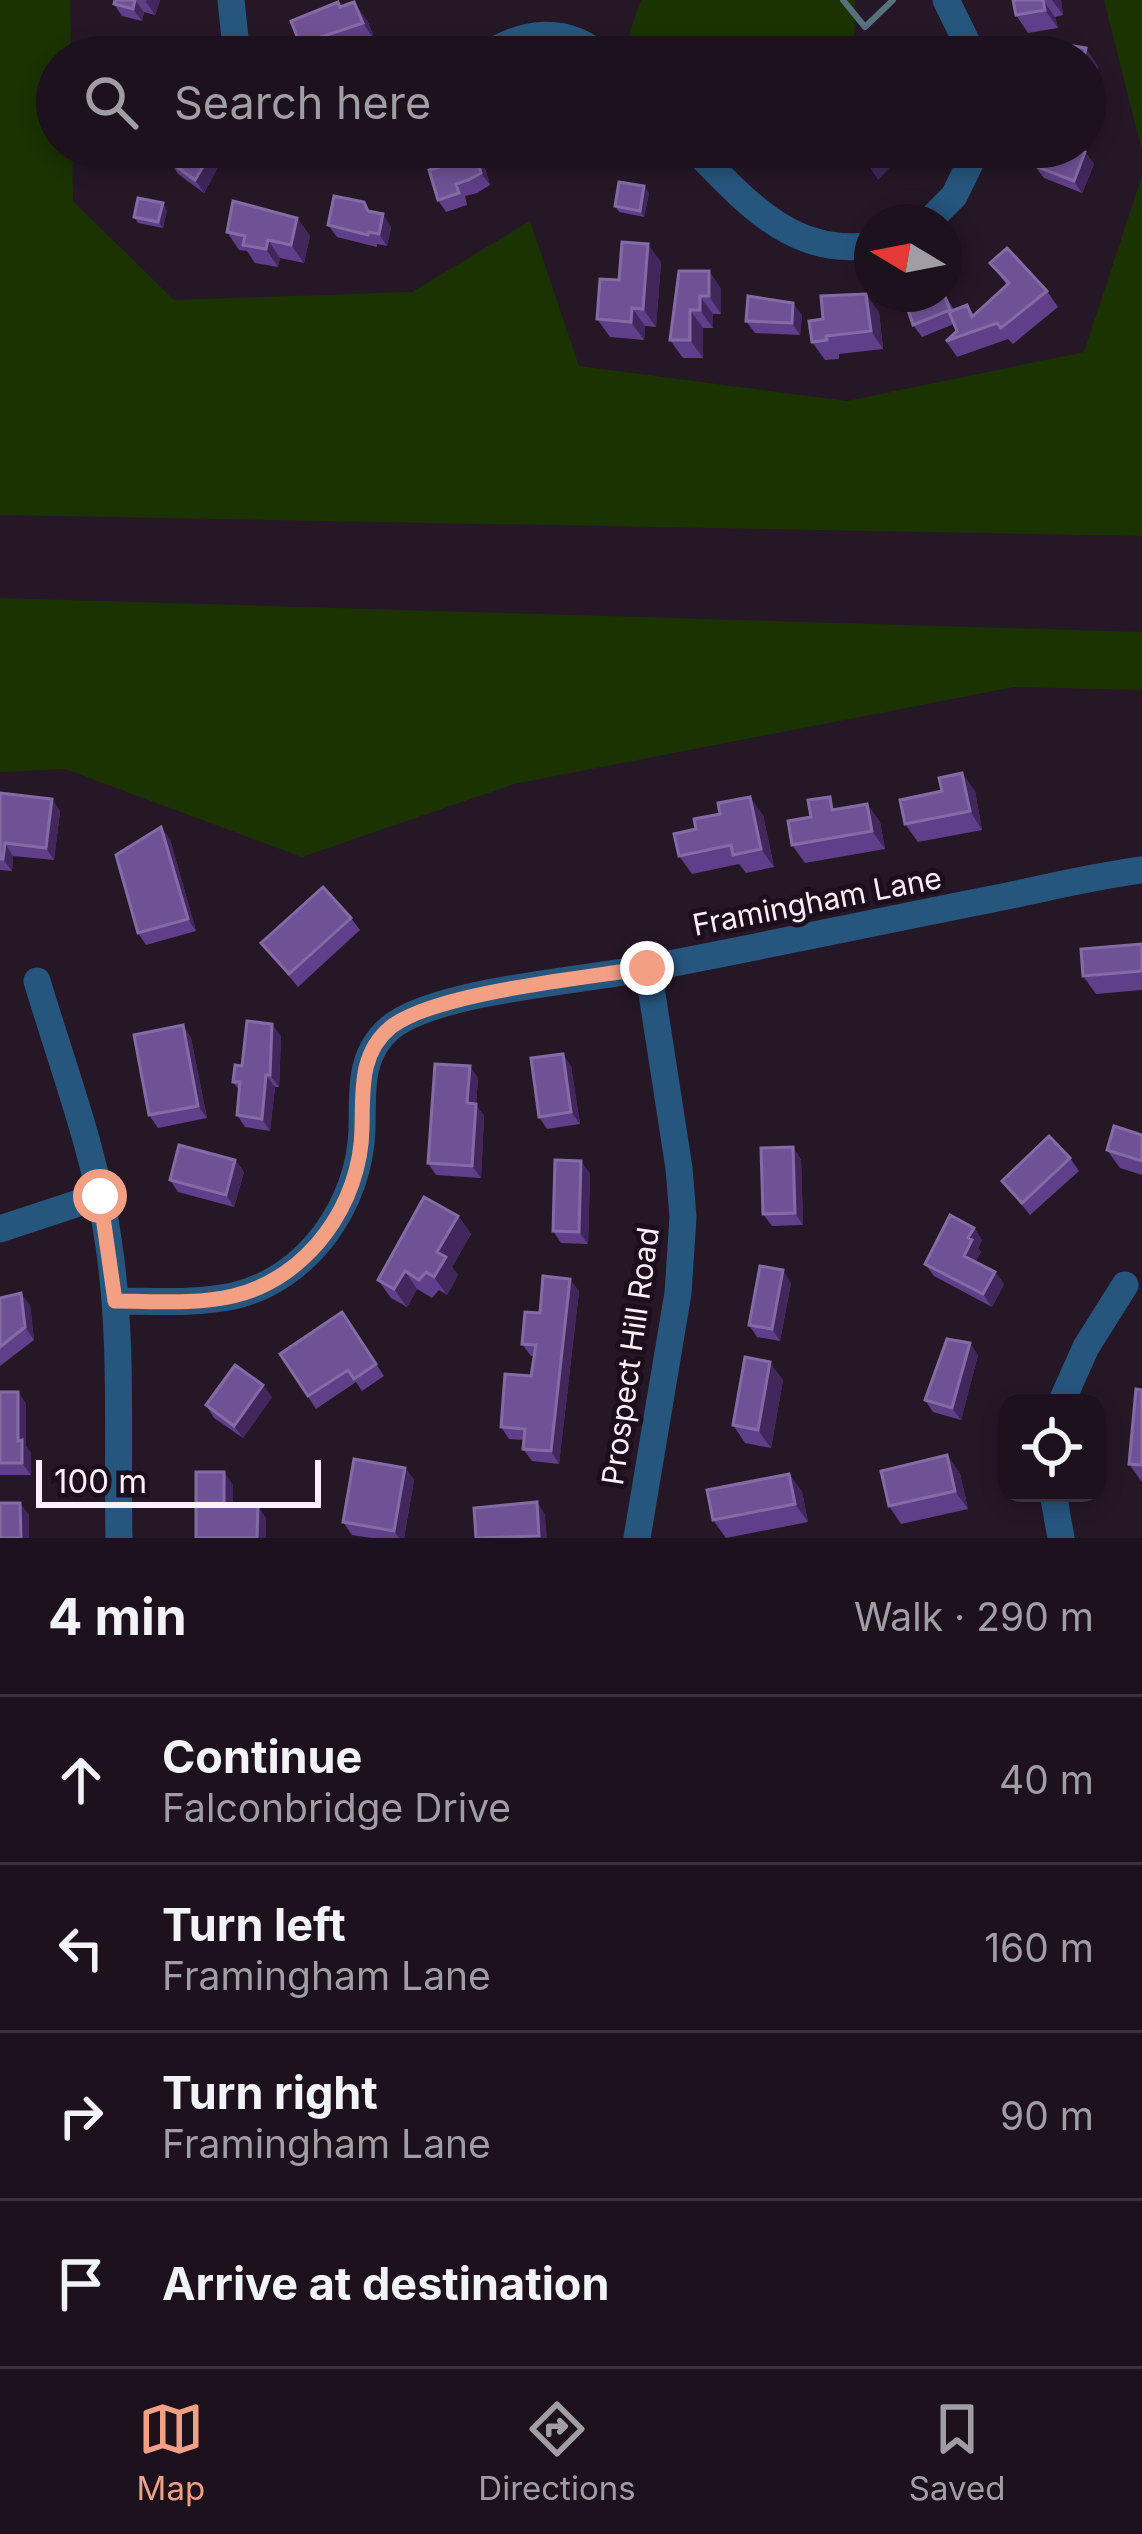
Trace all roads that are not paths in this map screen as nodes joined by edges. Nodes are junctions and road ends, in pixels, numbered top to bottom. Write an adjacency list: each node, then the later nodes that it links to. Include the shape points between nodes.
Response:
1 (231, 0): 3 (street)
2 (946, 0): 4 (street)
3 (235, 36)
4 (964, 36)
5 (713, 168): 8 (street, via 777,227)
6 (968, 168): 7 (street)
7 (946, 204)
8 (854, 246)
9 (1142, 870): 10 (street, Framingham Lane)
10 (647, 968): 15 (street, Framingham Lane, via 461,999 402,1020 371,1052 356,1172 331,1228 311,1250 235,1296); 19 (street, Prospect Hill Road, via 679,1168 682,1240)
11 (37, 981): 12 (street)
12 (100, 1196): 13 (street); 15 (street)
13 (0, 1229)
14 (1125, 1286): 16 (street)
15 (115, 1301): 18 (street)
16 (1065, 1394)
17 (1055, 1502): 20 (street)
18 (118, 1538)
19 (637, 1538)
20 (1061, 1538)

